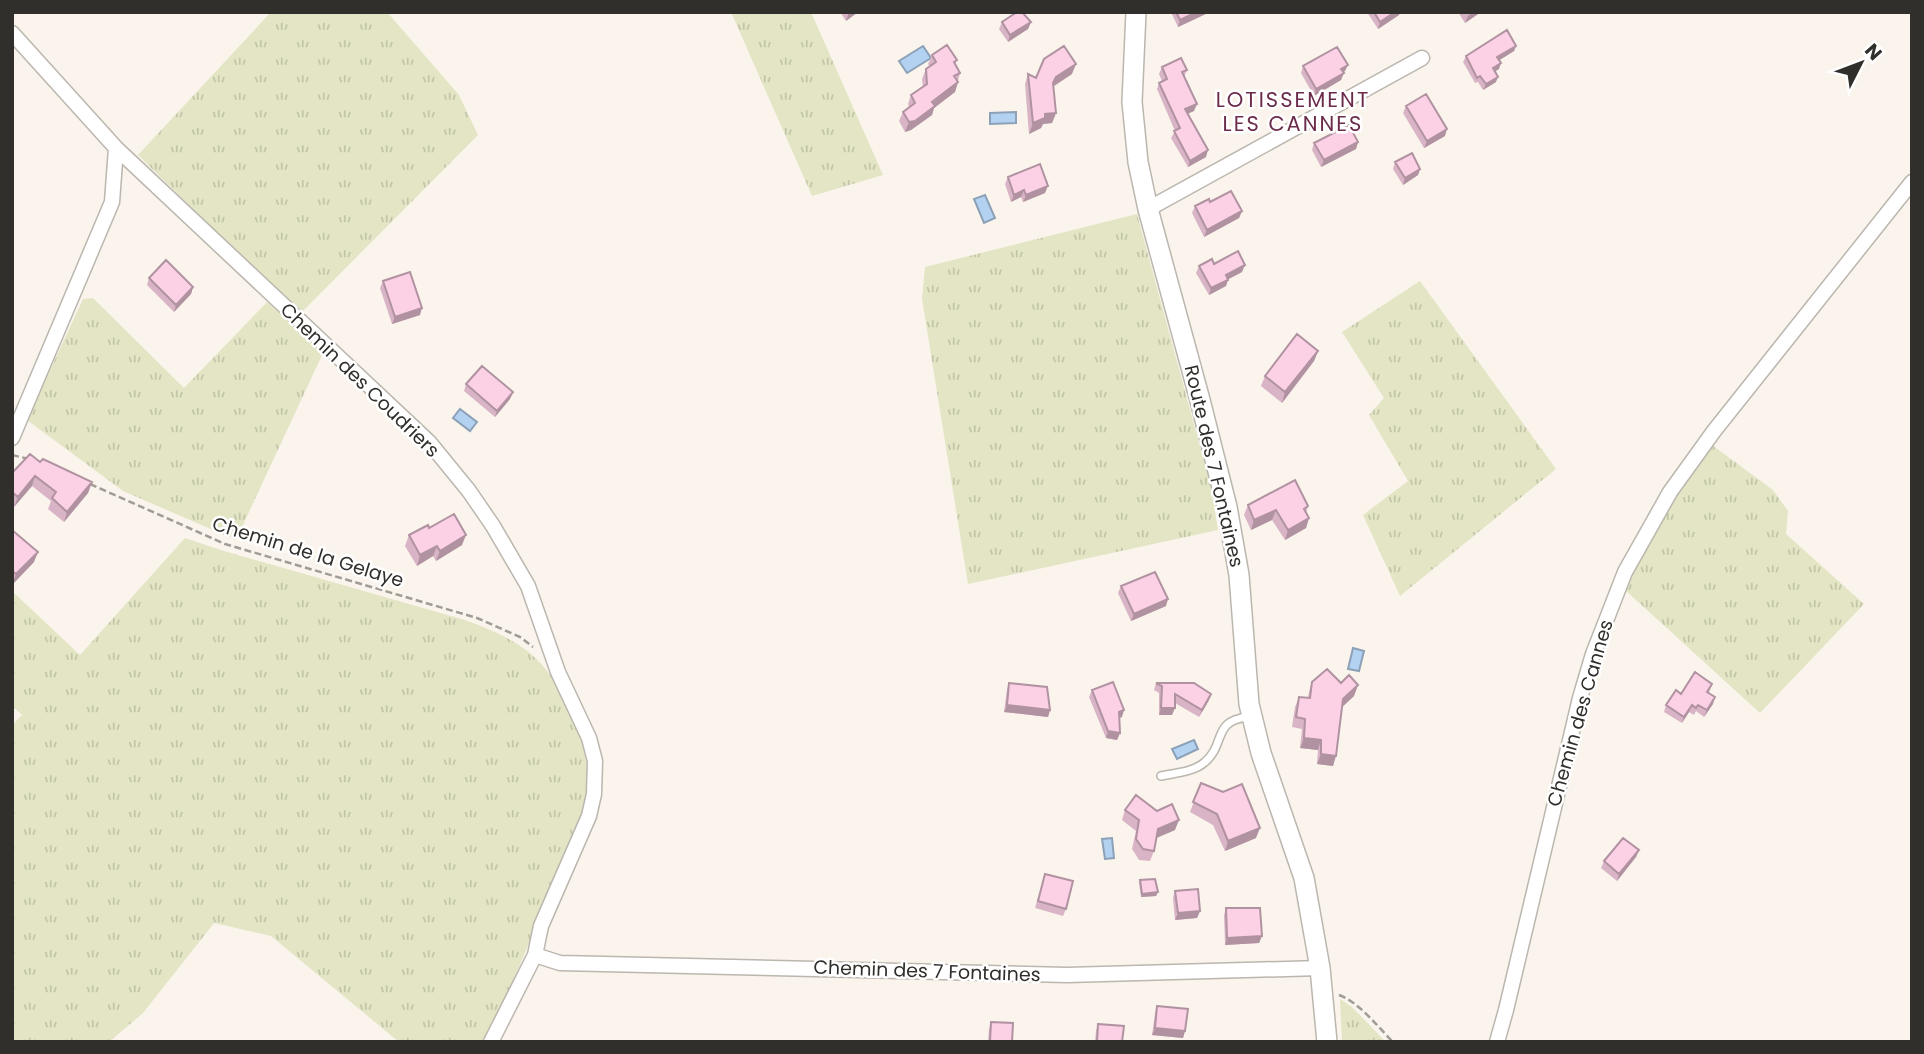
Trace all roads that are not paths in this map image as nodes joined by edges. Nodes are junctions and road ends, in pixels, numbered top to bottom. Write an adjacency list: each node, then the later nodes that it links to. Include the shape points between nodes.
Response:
1 (1136, 12): 6 (street, Route des 7 Fontaines, via 1132,103)
2 (12, 33): 4 (street, Chemin des Coudriers)
3 (1422, 58): 6 (street)
4 (116, 148): 7 (street, via 112,202); 10 (street, Chemin des Coudriers, via 429,442 469,491 528,586 558,672 589,738 596,780 589,816 541,926)
5 (1912, 182): 14 (street, Chemin des Cannes, via 1714,431 1670,492 1625,572 1580,698)
6 (1148, 209): 8 (street, Route des 7 Fontaines, via 1227,507 1239,575)
7 (12, 438)
8 (1252, 717): 9 (lane, via 1224,726 1212,754 1200,765); 11 (street, Route des 7 Fontaines, via 1304,878)
9 (1161, 776)
10 (535, 955): 11 (street, Chemin des 7 Fontaines, via 560,963 1067,975); 12 (street, Chemin des Coudriers)
11 (1320, 968): 13 (street, Route des 7 Fontaines)
12 (491, 1042)
13 (1327, 1042)
14 (1497, 1042)

